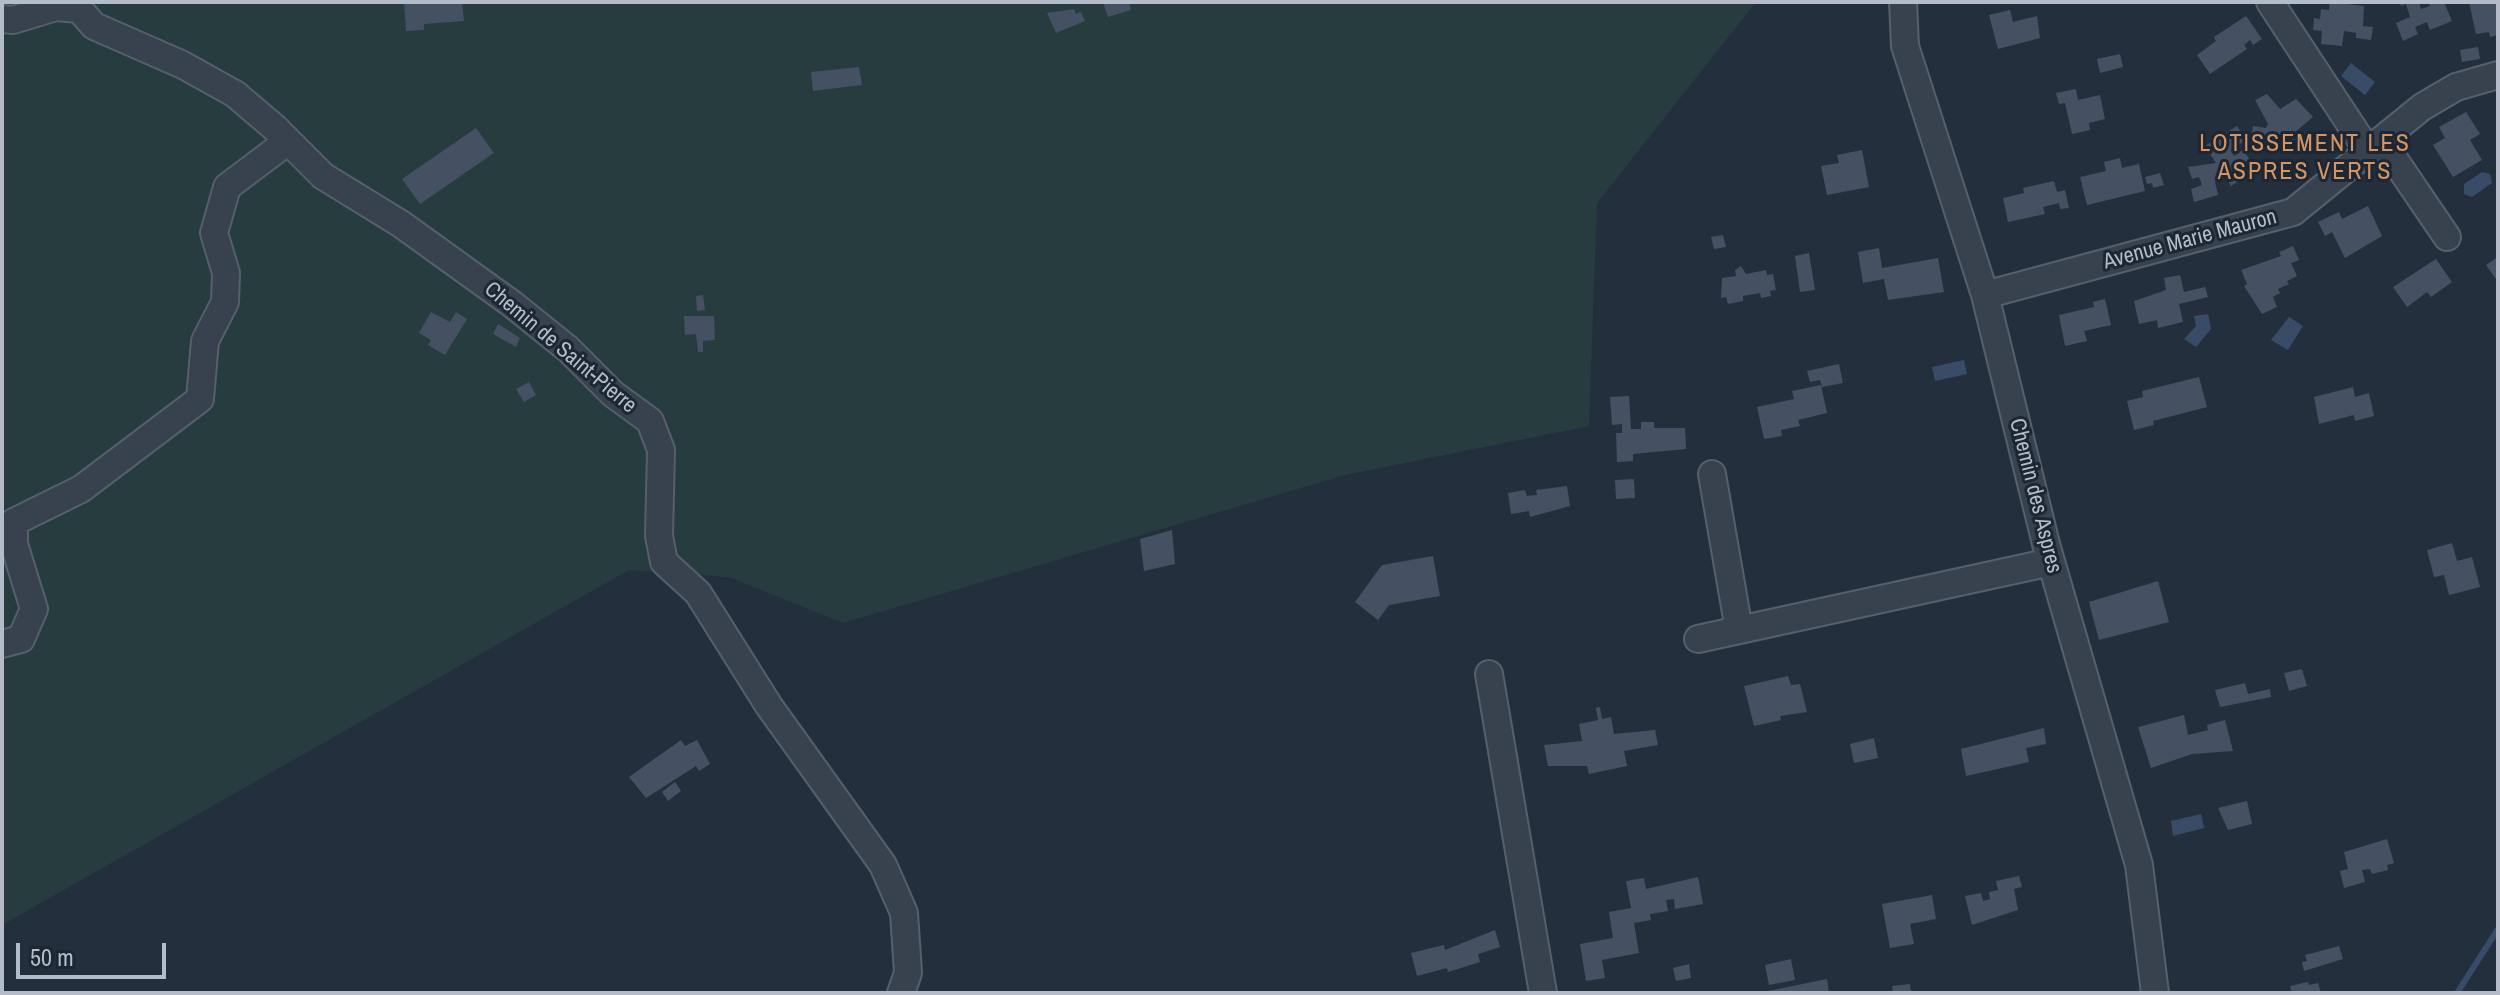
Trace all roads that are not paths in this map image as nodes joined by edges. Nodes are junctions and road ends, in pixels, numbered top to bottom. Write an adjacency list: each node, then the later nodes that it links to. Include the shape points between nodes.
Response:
1 (1903, 2): 8 (street, Chemin des Aspres, via 1905,46)
2 (2270, 2): 6 (street)
3 (2, 19): 5 (street, Chemin de Saint-Pierre, via 56,7 79,9 94,26 235,94)
4 (2498, 75): 6 (street, Avenue Marie Mauron, via 2456,87)
5 (288, 141): 13 (street, via 227,187 214,233 226,273 225,302 205,341 200,399 81,489 14,522 14,544 34,609 21,639); 15 (street, Chemin de Saint-Pierre, via 323,176 512,304 650,421 661,450 659,536 664,562 698,593 769,706 883,865 904,913 908,973)
6 (2374, 146): 7 (street); 8 (street, Avenue Marie Mauron, via 2293,212)
7 (2447, 237)
8 (1985, 295): 10 (street, Chemin des Aspres)
9 (1712, 474): 11 (street)
10 (2051, 562): 11 (street); 17 (street, Chemin des Aspres, via 2139,865)
11 (1739, 630): 12 (street)
12 (1698, 639)
13 (2, 644)
14 (1489, 674): 16 (street)
15 (901, 993)
16 (1543, 993)
17 (2155, 993)

